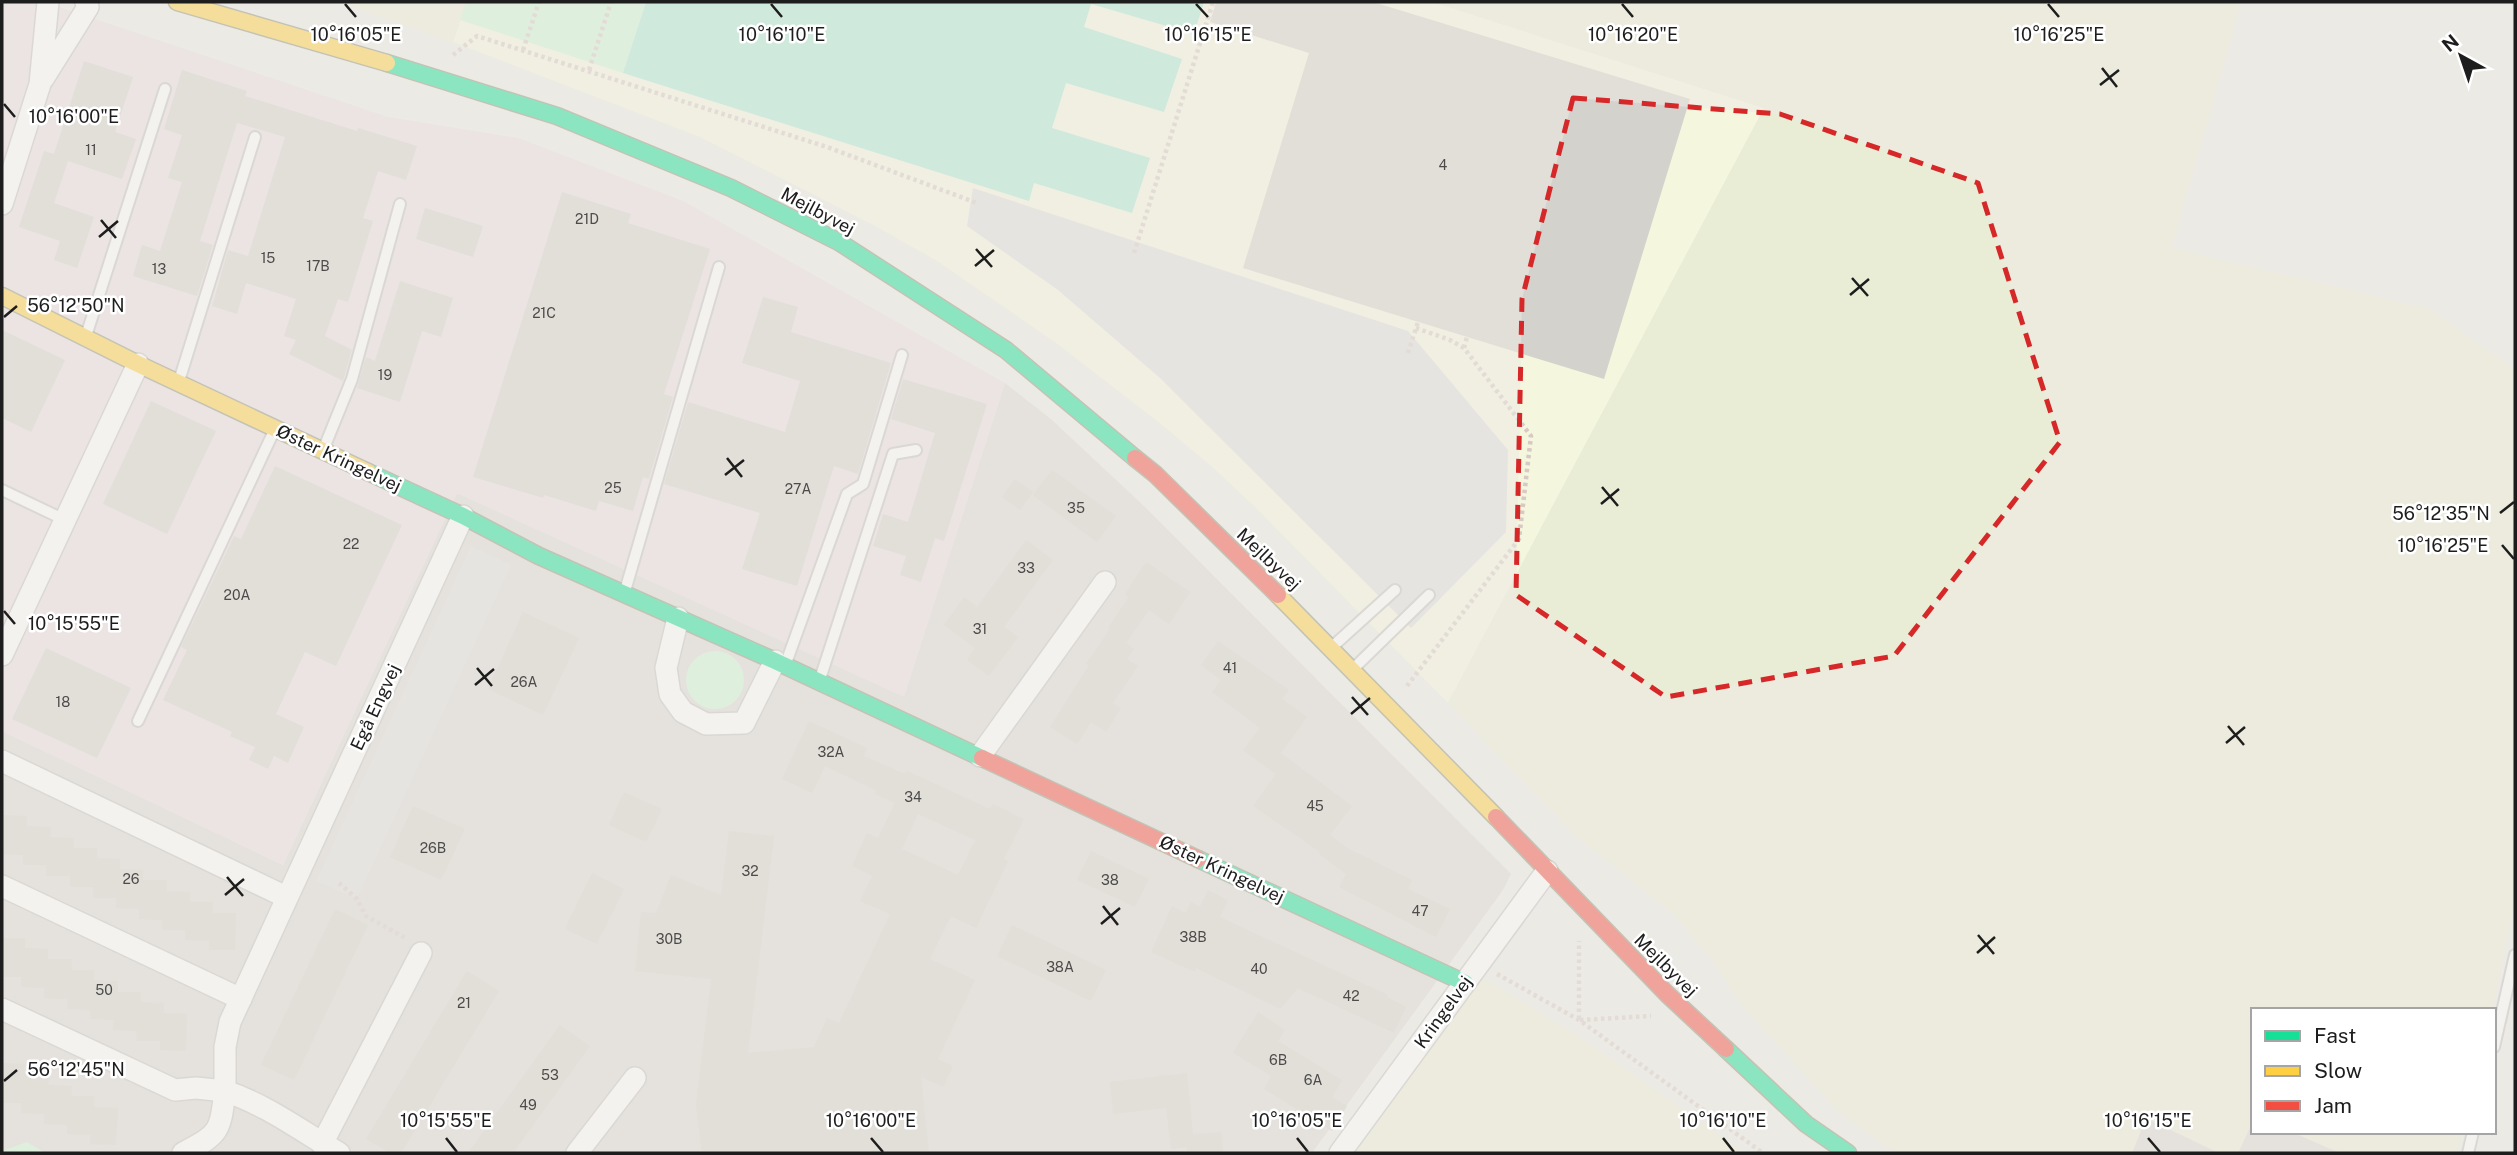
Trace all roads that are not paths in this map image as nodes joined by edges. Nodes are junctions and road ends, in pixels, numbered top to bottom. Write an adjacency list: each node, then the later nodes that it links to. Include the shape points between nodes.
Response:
1 (48, 2): 4 (street)
2 (86, 2): 4 (street, via 88,7)
3 (177, 2): 26 (street, Mejlbyvej, via 557,116 731,187 839,242 1006,350 1155,474)
4 (40, 84): 7 (street)
5 (165, 89): 11 (lane)
6 (255, 136): 14 (lane)
7 (2, 204)
8 (400, 204): 17 (lane, via 352,379)
9 (719, 267): 23 (lane)
10 (2, 296): 11 (street, Øster Kringelvej)
11 (85, 338): 13 (street, Øster Kringelvej)
12 (902, 355): 28 (lane, via 863,484 847,494)
13 (138, 364): 14 (street, Øster Kringelvej); 20 (street)
14 (178, 383): 15 (street, Øster Kringelvej)
15 (276, 429): 17 (street, Øster Kringelvej); 31 (lane)
16 (916, 450): 30 (lane, via 893,454)
17 (323, 451): 19 (street, Øster Kringelvej)
18 (2, 490): 20 (lane)
19 (463, 516): 23 (street, Øster Kringelvej); 36 (street, Egå Engvej)
20 (65, 520): 27 (street)
21 (1105, 582): 32 (street)
22 (1395, 590): 26 (lane)
23 (624, 594): 25 (street, Øster Kringelvej)
24 (1429, 595): 29 (lane)
25 (678, 618): 28 (street, Øster Kringelvej); 28 (street, via 666,668 670,694 683,712 706,724 744,723)
26 (1332, 647): 29 (street, Mejlbyvej)
27 (2, 655)
28 (780, 663): 30 (street, Øster Kringelvej)
29 (1353, 669): 34 (street, Mejlbyvej)
30 (820, 681): 32 (street, Øster Kringelvej)
31 (138, 721)
32 (980, 756): 39 (street, Øster Kringelvej)
33 (2, 761): 36 (street)
34 (1547, 871): 39 (street, Kringelvej); 50 (street, Mejlbyvej, via 1688,1014 1806,1124)
35 (2, 886): 40 (street)
36 (286, 897): 40 (street, Egå Engvej)
37 (421, 953): 46 (street)
38 (2515, 955): 42 (lane)
39 (1465, 983): 49 (street, Kringelvej)
40 (240, 999): 44 (street, Egå Engvej, via 225,1047)
41 (2, 1009): 44 (street, via 175,1090)
42 (2496, 1038)
43 (635, 1078): 48 (street)
44 (225, 1091): 46 (street, via 269,1109); 47 (street, Egå Engvej, via 218,1129)
45 (2473, 1134): 51 (lane)
46 (331, 1148)
47 (183, 1153)
48 (577, 1153)
49 (1340, 1153)
50 (1848, 1153)
51 (2468, 1153)

